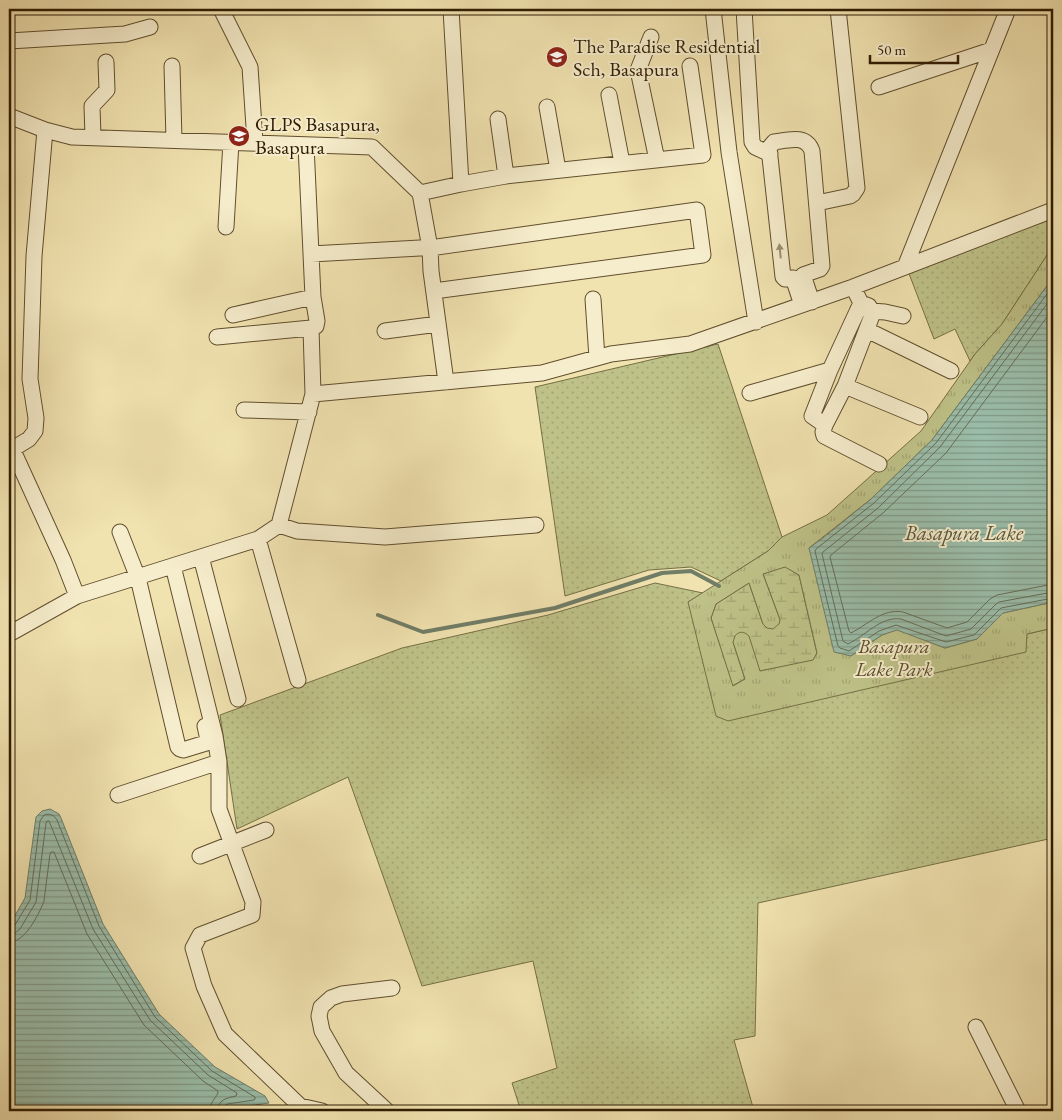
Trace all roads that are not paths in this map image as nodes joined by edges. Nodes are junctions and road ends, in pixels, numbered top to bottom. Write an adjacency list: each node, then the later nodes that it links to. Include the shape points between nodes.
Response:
1 (221, 9): 23 (street, via 250,67)
2 (451, 9): 30 (street)
3 (713, 9): 47 (street, via 729,152)
4 (744, 9): 25 (street, via 752,142)
5 (838, 9): 32 (street, via 857,188 850,196)
6 (1008, 9): 10 (street)
7 (150, 27): 9 (street, via 125,34)
8 (651, 37): 26 (street, via 638,70)
9 (9, 41)
10 (991, 50): 14 (street); 37 (street)
11 (106, 62): 20 (street, via 107,90 92,106)
12 (172, 66): 21 (street)
13 (690, 66): 26 (street, via 703,155)
14 (879, 86)
15 (609, 95): 27 (street)
16 (547, 107): 28 (street)
17 (9, 116): 19 (street)
18 (498, 119): 29 (street)
19 (45, 130): 20 (street, via 72,137); 64 (street, via 34,256 30,379 36,418 29,439)
20 (93, 137): 21 (street)
21 (174, 140): 22 (street)
22 (231, 142): 23 (street); 34 (street)
23 (255, 142): 24 (street)
24 (306, 145): 31 (street, via 372,147); 36 (street)
25 (770, 154): 32 (street, via 769,148 774,142 796,139 810,146); 38 (street, one-way to 25, via 783,277)
26 (657, 160): 27 (street)
27 (622, 163): 28 (street)
28 (558, 170): 29 (street)
29 (506, 176): 30 (street)
30 (461, 184): 31 (street)
31 (420, 193): 35 (street)
32 (816, 203): 38 (street, via 822,266)
33 (1053, 210): 37 (street)
34 (226, 227)
35 (430, 248): 36 (street); 40 (street); 40 (street, via 697,210 703,255)
36 (310, 254): 41 (street)
37 (905, 267): 39 (street)
38 (798, 277): 43 (street)
39 (853, 287): 43 (street); 44 (street)
40 (434, 291): 48 (street)
41 (313, 297): 45 (street); 49 (street, via 317,321)
42 (592, 299): 53 (street)
43 (807, 304): 47 (street)
44 (866, 307): 46 (street); 50 (street, via 871,318); 54 (street)
45 (233, 315)
46 (903, 316)
47 (756, 322): 53 (street, via 690,344)
48 (438, 324): 51 (street); 56 (street)
49 (311, 328): 52 (street); 58 (street)
50 (867, 330): 55 (street); 57 (street)
51 (385, 331)
52 (217, 337)
53 (597, 358): 56 (street, via 542,373)
54 (830, 370): 59 (street); 63 (street, via 812,416)
55 (951, 371)
56 (446, 382): 58 (street)
57 (845, 386): 62 (street); 63 (street)
58 (313, 394): 61 (street)
59 (750, 394)
60 (244, 410): 61 (street)
61 (309, 412): 66 (street)
62 (920, 418)
63 (825, 426): 65 (street, via 824,436)
64 (10, 448): 73 (street)
65 (879, 464)
66 (279, 525): 67 (street, via 297,531 386,536); 69 (street)
67 (536, 525)
68 (120, 532): 72 (street)
69 (258, 539): 70 (street); 75 (street)
70 (201, 557): 71 (street); 76 (street)
71 (170, 567): 72 (street); 72 (street, via 208,740 204,744 183,750 178,747); 77 (street, via 202,682)
72 (138, 578): 73 (street)
73 (78, 596): 74 (street)
74 (9, 634)
75 (298, 680)
76 (238, 699)
77 (219, 762): 78 (street); 80 (street, via 219,809)
78 (118, 795)
79 (266, 830): 80 (street)
80 (231, 843): 81 (street); 84 (street, via 253,902 252,915 200,935 193,948 204,986 225,1034 300,1106)
81 (200, 856)
82 (392, 988): 85 (street, via 331,998 321,1007 319,1016 322,1031 346,1073)
83 (976, 1027): 86 (street)
84 (322, 1111)
85 (387, 1111)
86 (1018, 1111)

